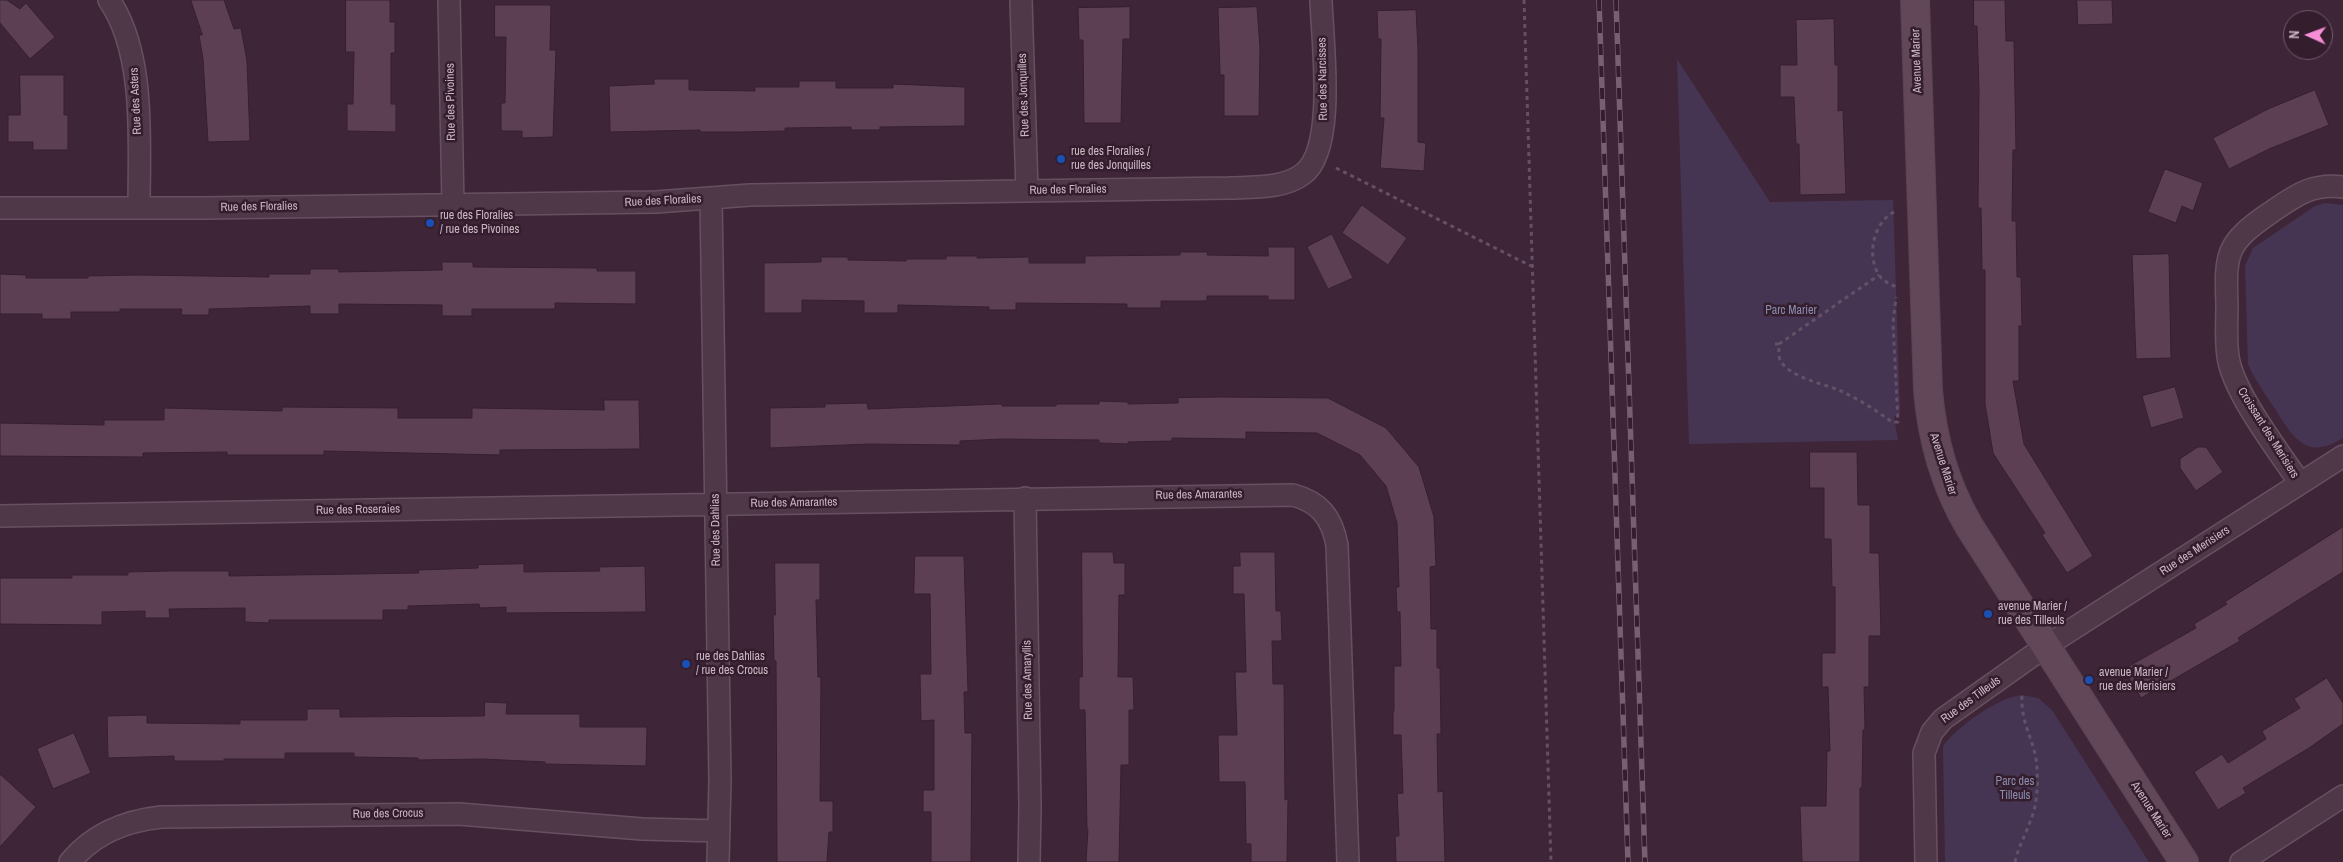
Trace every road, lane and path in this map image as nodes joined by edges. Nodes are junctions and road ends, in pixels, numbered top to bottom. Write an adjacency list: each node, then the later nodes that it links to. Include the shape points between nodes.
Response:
1 (109, 0): 12 (street, Rue des Asters, via 124,27 134,63)
2 (449, 0): 11 (street, Rue des Pivoines)
3 (1021, 0): 9 (street, Rue des Jonquilles)
4 (1320, 0): 7 (street, Rue des Narcisses, via 1322,143)
5 (1524, 0): 15 (path)
6 (1915, 0): 24 (street, Avenue Marier, via 1927,381 1933,433 1957,505)
7 (1326, 163): 9 (street, Rue des Floralies, via 1282,183 1259,187); 15 (path)
8 (2343, 187): 20 (street, Croissant des Merisiers, via 2317,186 2302,192 2250,227 2233,244 2226,270 2228,349 2232,373)
9 (1028, 190): 10 (street, Rue des Floralies)
10 (710, 198): 11 (street, Rue des Floralies, via 656,202); 22 (street, Rue des Dahlias)
11 (453, 205): 12 (street, Rue des Floralies)
12 (139, 207): 13 (street, Rue des Floralies)
13 (0, 208)
14 (1893, 221): 16 (path, via 1893,212 1881,222 1875,234 1874,257)
15 (1532, 266): 32 (path)
16 (1879, 275): 18 (path); 18 (path, via 1777,344 1779,358 1793,371 1845,393 1892,422 1898,422 1893,322)
17 (1896, 280): 18 (path)
18 (1896, 287)
19 (2343, 456): 20 (street, Rue des Merisiers)
20 (2300, 483): 24 (street, Rue des Merisiers)
21 (1025, 498): 22 (street, Rue des Amarantes); 30 (street, Rue des Amaryllis); 31 (street, Rue des Amarantes, via 1280,494 1305,498 1324,511 1338,545)
22 (716, 504): 23 (street, Rue des Roseraies); 27 (street, Rue des Dahlias)
23 (0, 516)
24 (2046, 646): 33 (street, Rue des Tilleuls, via 1943,719 1932,732 1924,753); 35 (street, Avenue Marier)
25 (2022, 694): 34 (path, via 2023,723 2033,747 2038,790 2034,813)
26 (2343, 796): 36 (street)
27 (719, 831): 28 (street, Rue des Crocus, via 642,829 459,814 161,817 115,827 88,844); 29 (street, Rue des Dahlias)
28 (70, 862)
29 (718, 862)
30 (1029, 862)
31 (1348, 862)
32 (1551, 862)
33 (1926, 862)
34 (2015, 862)
35 (2184, 862)
36 (2241, 862)

